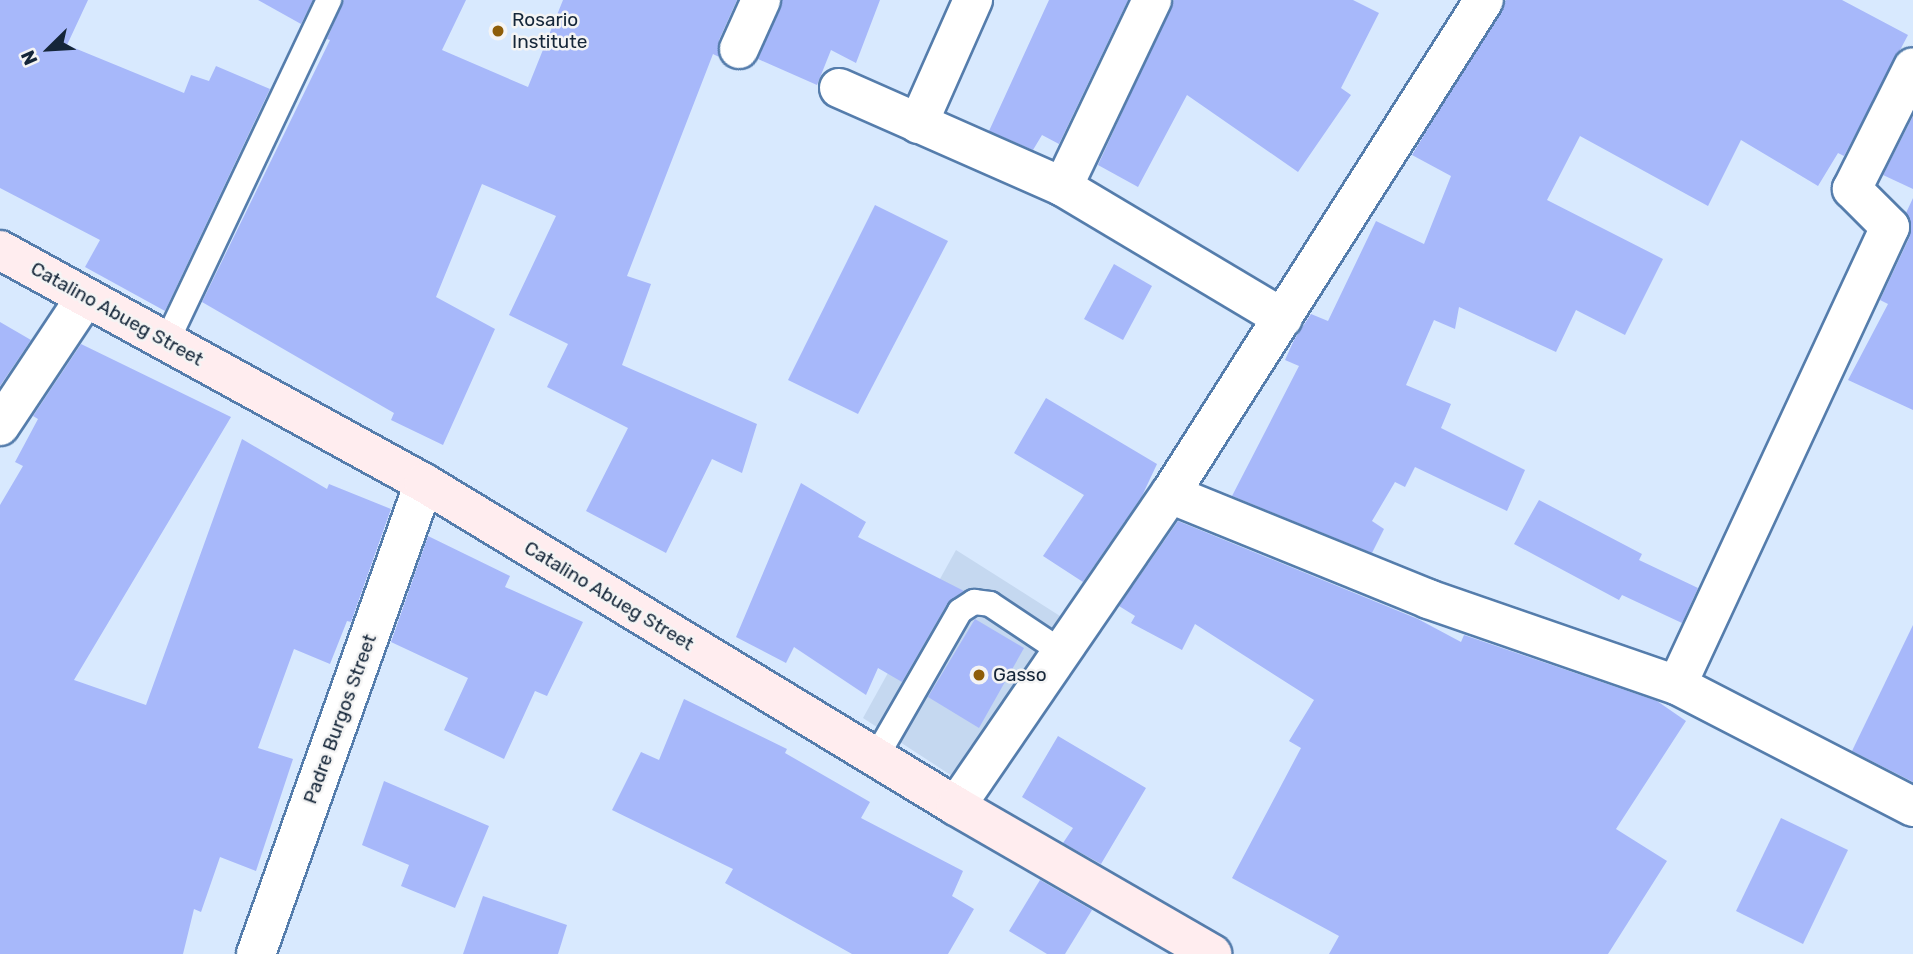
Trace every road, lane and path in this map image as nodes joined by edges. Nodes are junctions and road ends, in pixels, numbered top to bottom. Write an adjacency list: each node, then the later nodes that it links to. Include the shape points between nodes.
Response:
1 (329, 0): 14 (lane)
2 (761, 0): 6 (street)
3 (973, 0): 9 (street)
4 (1152, 0): 10 (street)
5 (1484, 0): 13 (street)
6 (739, 49)
7 (1913, 67): 19 (street, via 1852,189 1890,227)
8 (839, 89): 9 (street)
9 (918, 124): 10 (street)
10 (1063, 187): 13 (street)
11 (0, 250): 12 (street, Catalino Abueg Street)
12 (85, 298): 14 (street, Catalino Abueg Street); 15 (street)
13 (1283, 317): 17 (street)
14 (167, 341): 16 (street, Catalino Abueg Street)
15 (0, 426)
16 (424, 483): 20 (street, Catalino Abueg Street); 23 (street, Padre Burgos Street)
17 (1170, 494): 18 (street); 19 (street, via 1428,599)
18 (1062, 652): 20 (lane, via 990,604 974,602 960,611); 21 (street)
19 (1676, 685): 22 (street)
20 (876, 757): 21 (street, Catalino Abueg Street)
21 (956, 806): 24 (street, Catalino Abueg Street)
22 (1913, 807)
23 (256, 954)
24 (1212, 954)

